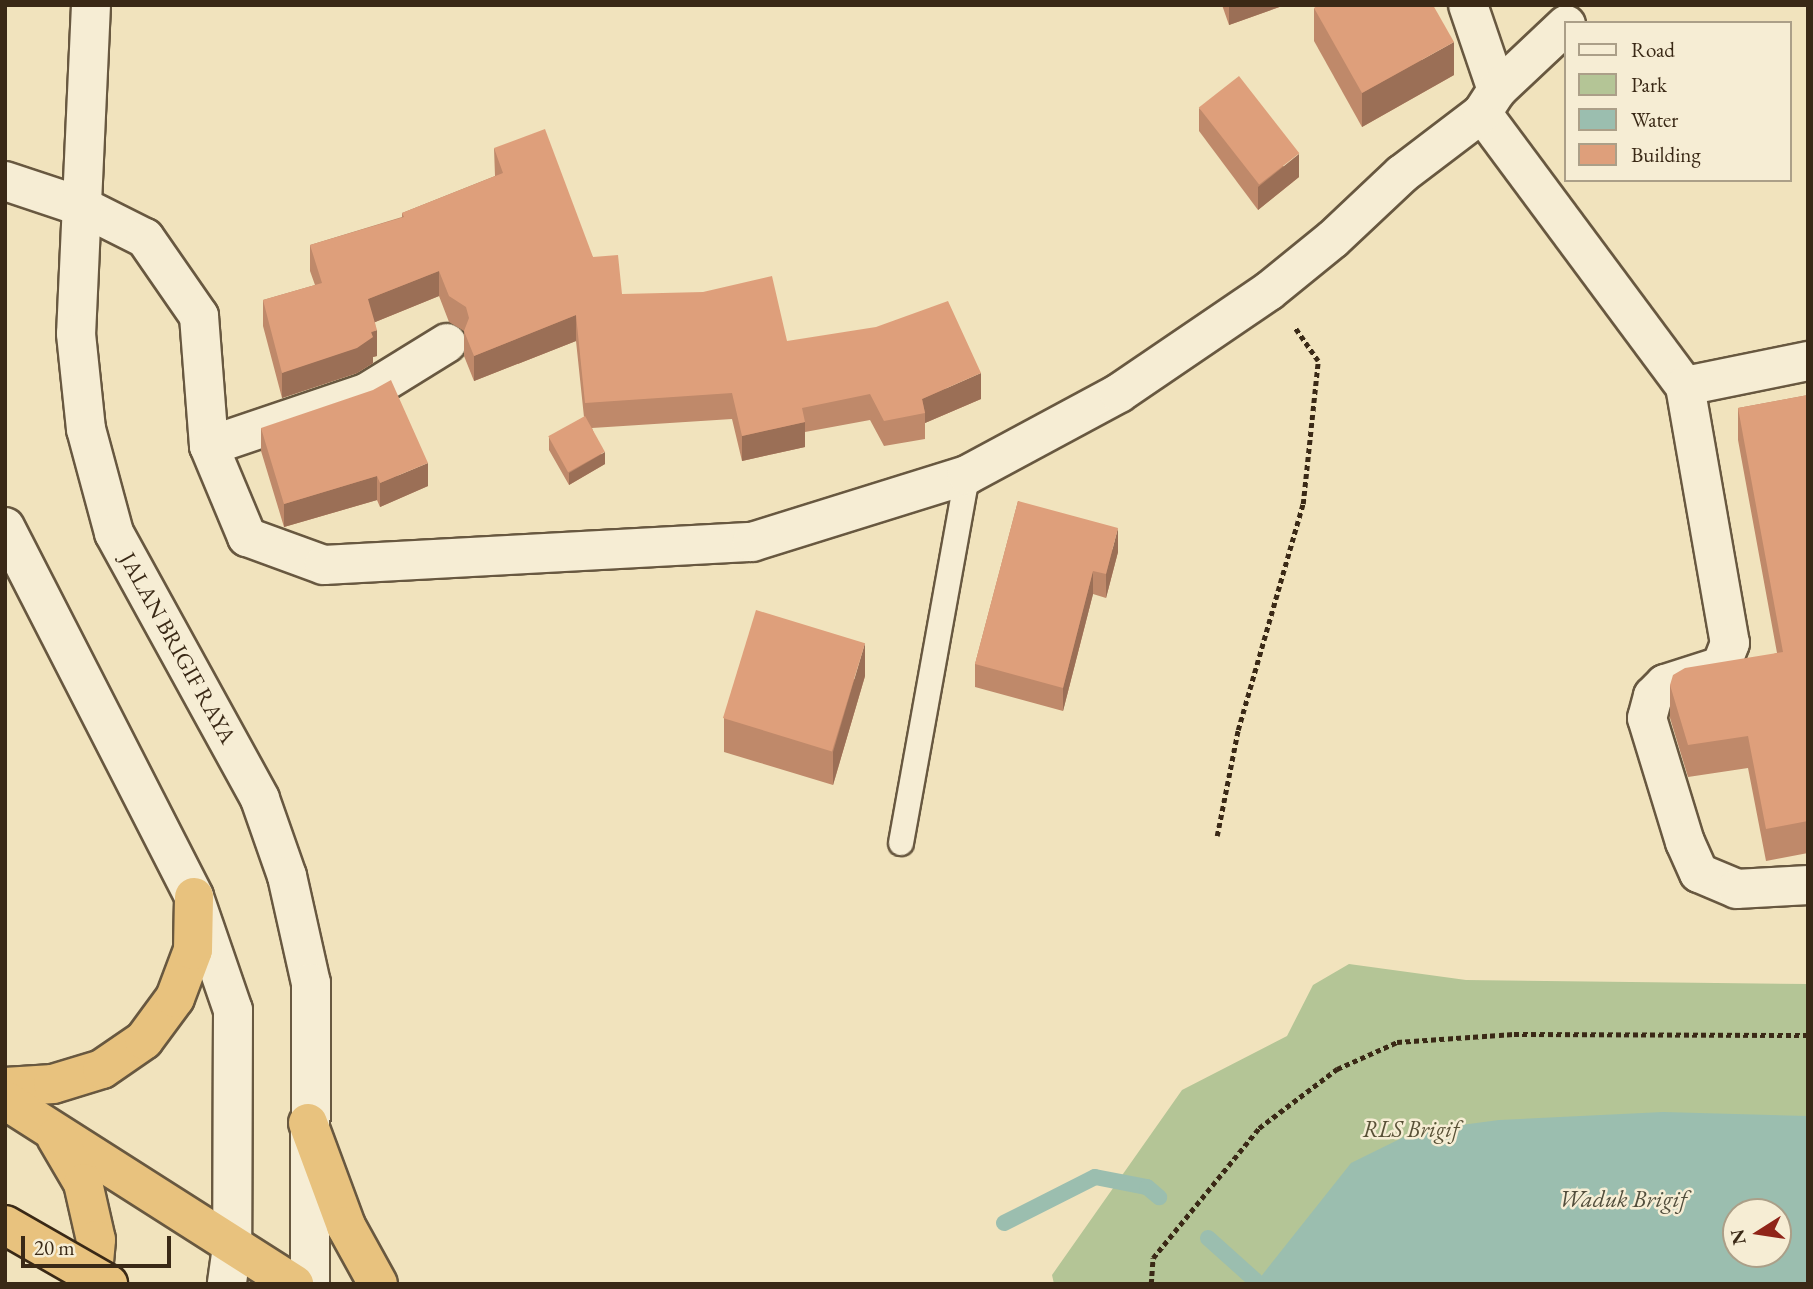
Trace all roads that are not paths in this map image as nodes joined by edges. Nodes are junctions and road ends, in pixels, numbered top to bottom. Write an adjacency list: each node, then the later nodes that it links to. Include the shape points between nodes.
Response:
1 (90, 5): 8 (street, JALAN BRIGIF RAYA)
2 (1468, 5): 6 (street)
3 (1588, 5): 4 (street)
4 (1570, 21)
5 (1564, 27): 6 (street)
6 (1490, 101): 11 (street); 13 (street, via 1269,291 1119,393)
7 (5, 181): 8 (street)
8 (83, 207): 12 (street, via 145,238 199,316); 20 (street, JALAN BRIGIF RAYA, via 76,334 86,429 114,533 261,799 287,876 311,983)
9 (447, 342): 12 (street, via 366,393)
10 (1808, 361): 11 (street)
11 (1685, 386): 16 (street, via 1730,643 1721,666 1665,684 1653,696 1647,718 1699,873 1737,889)
12 (209, 446): 13 (street, via 247,537 324,565 752,542)
13 (967, 475): 15 (lane)
14 (11, 541): 17 (street)
15 (901, 843)
16 (1808, 885)
17 (194, 897): 18 (highway, via 192,950 175,998 144,1040 102,1069 52,1084); 23 (street, via 233,1010)
18 (5, 1087)
19 (5, 1100): 21 (highway)
20 (308, 1123): 28 (street, JALAN BRIGIF RAYA); 29 (highway, via 346,1226)
21 (53, 1133): 23 (highway); 24 (highway, via 83,1183 96,1240)
22 (5, 1225): 25 (highway, bridge)
23 (232, 1247): 26 (street); 27 (highway)
24 (92, 1284)
25 (108, 1284)
26 (228, 1284)
27 (293, 1284)
28 (310, 1284)
29 (378, 1284)

